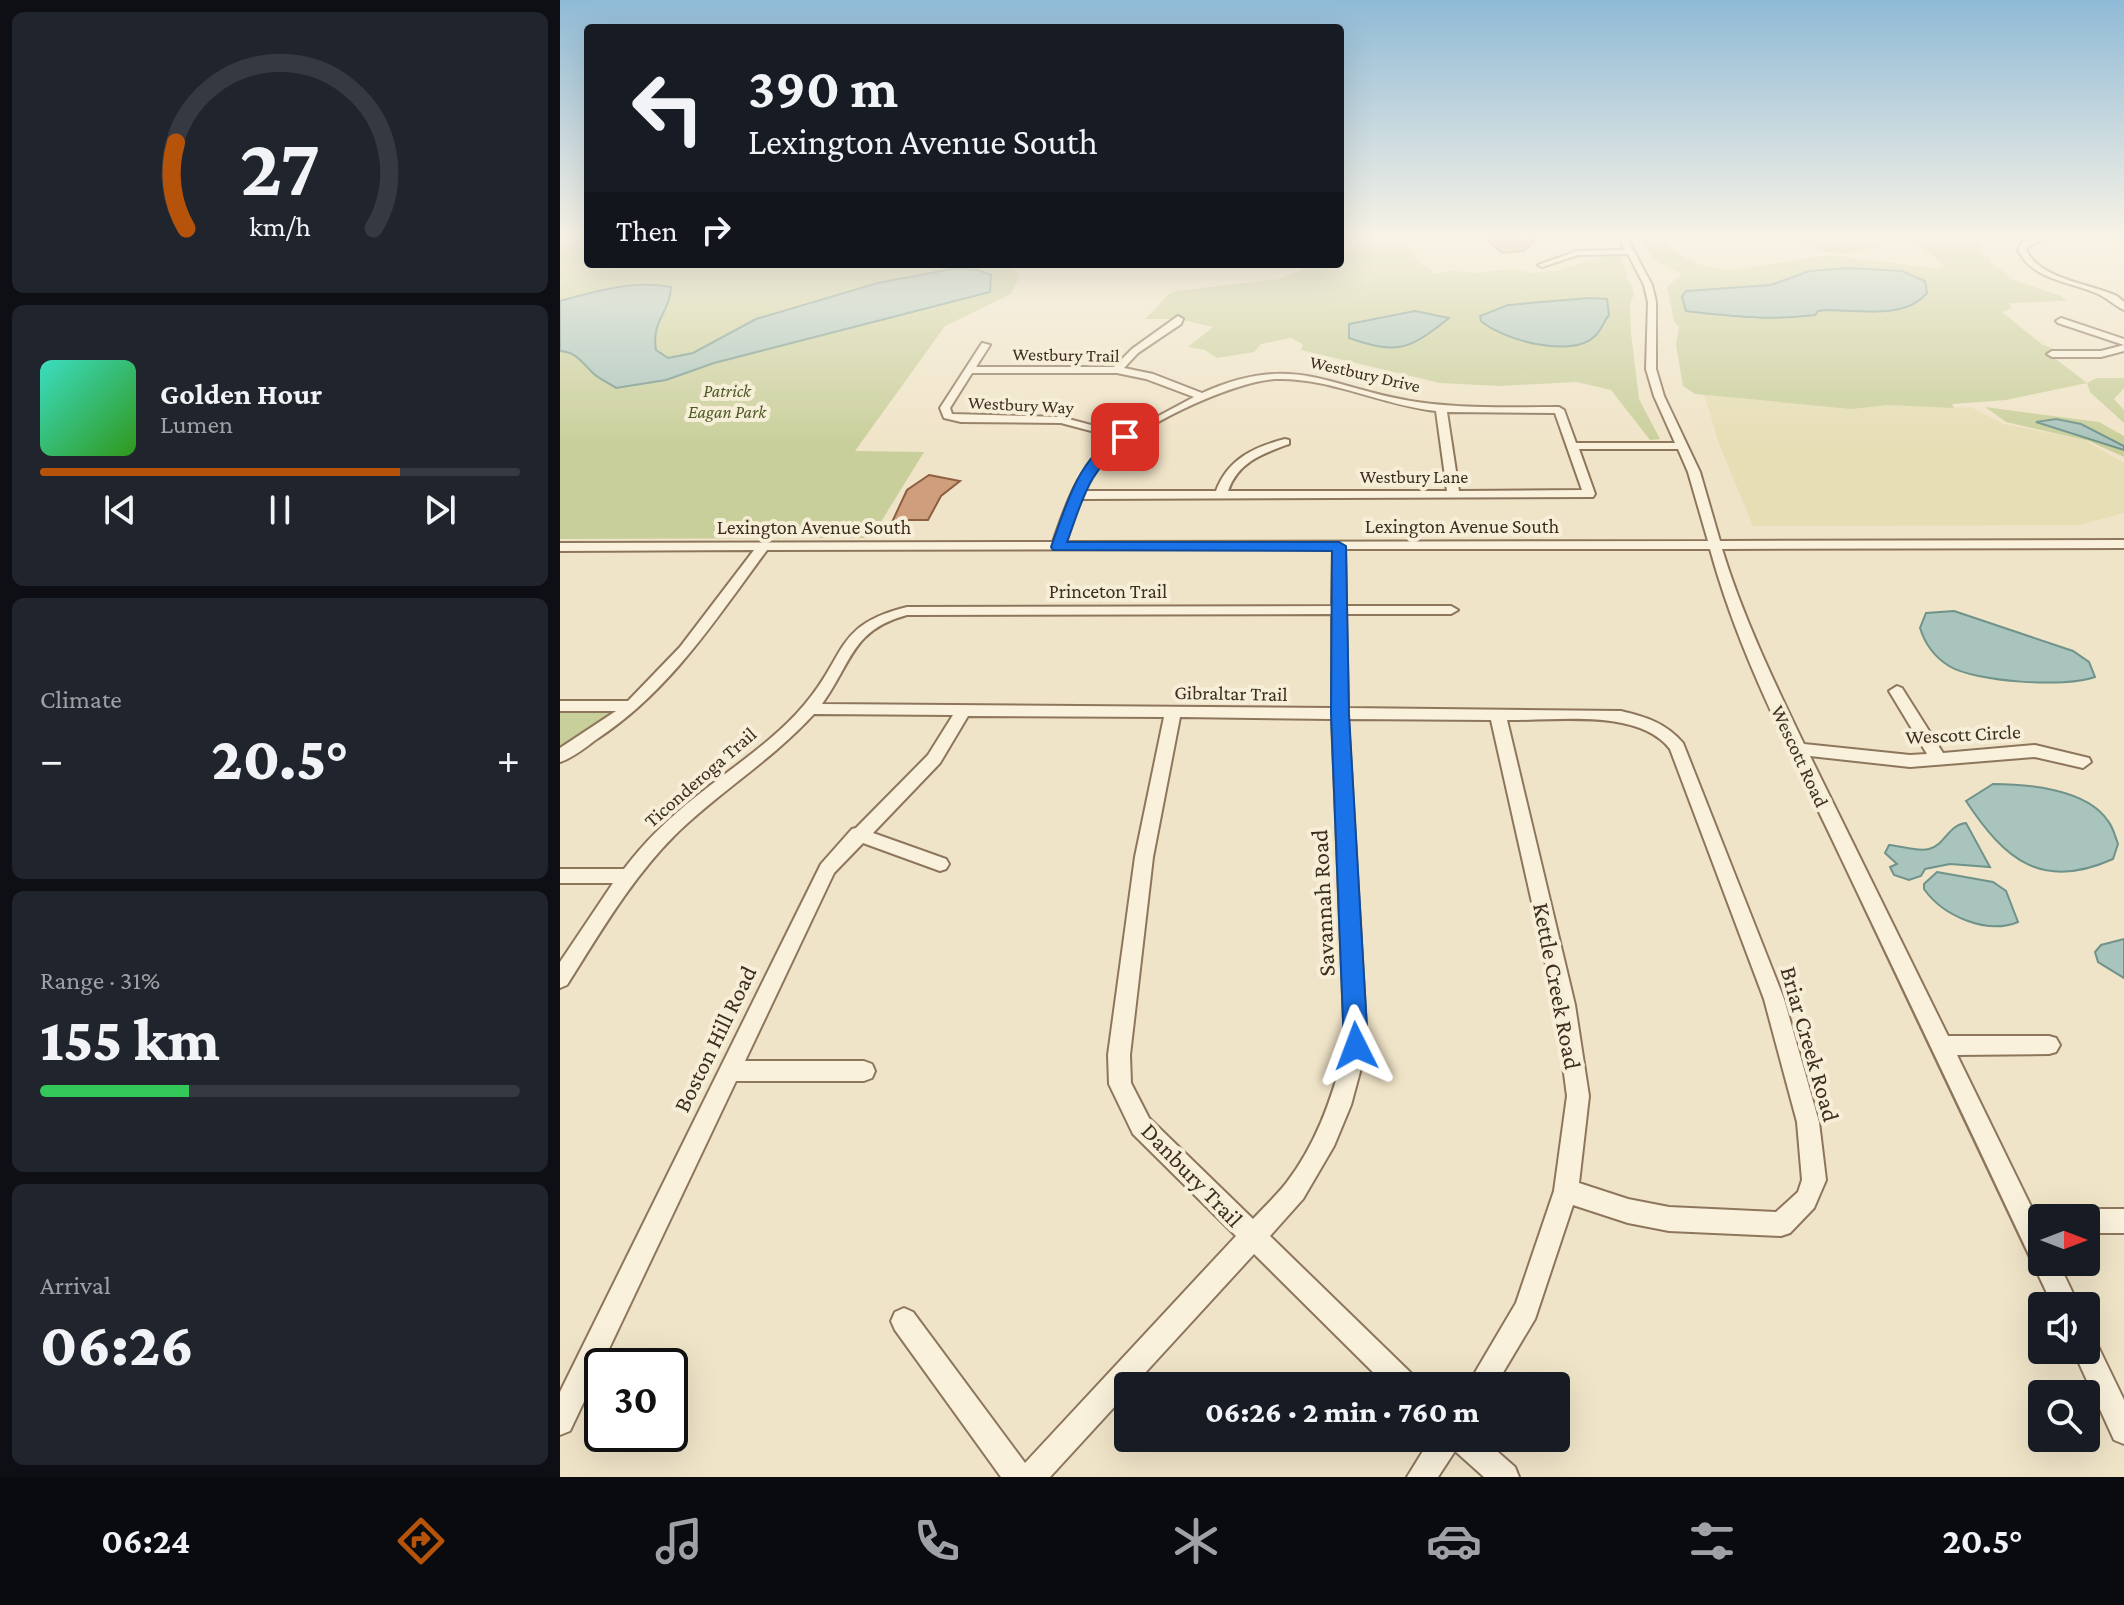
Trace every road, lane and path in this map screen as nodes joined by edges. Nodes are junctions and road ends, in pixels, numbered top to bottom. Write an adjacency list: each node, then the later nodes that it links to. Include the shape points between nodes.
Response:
1 (1652, 307): 17 (street, Wescott Road, via 1651,369)
2 (1178, 319): 11 (street)
3 (2061, 321): 4 (street)
4 (2124, 342)
5 (985, 345): 10 (street, Westbury Way)
6 (2124, 348): 7 (street)
7 (2107, 353): 8 (street); 9 (street)
8 (2052, 354)
9 (2118, 359)
10 (970, 370): 11 (street, Westbury Trail); 14 (street, Westbury Way, via 945,408 948,416 1061,420)
11 (1117, 370): 12 (street, Westbury Trail)
12 (1205, 398): 13 (street, Westbury Drive, via 1245,381 1303,377); 14 (street, Westbury Drive)
13 (1441, 409): 16 (street, Westbury Drive, via 1559,410); 20 (street)
14 (1125, 437): 18 (street, Westbury Drive, via 1094,463)
15 (1285, 442): 19 (street, via 1243,459 1227,476)
16 (1572, 446): 17 (street); 20 (street, Westbury Lane, via 1589,494)
17 (1684, 446): 22 (street, Wescott Road)
18 (1077, 495): 19 (street, Westbury Lane); 26 (street, Westbury Drive)
19 (1221, 495): 20 (street, Westbury Lane)
20 (1454, 495)
21 (2124, 544): 22 (street, Lexington Avenue South)
22 (1714, 545): 23 (street, Lexington Avenue South); 39 (street, Wescott Road, via 1741,627)
23 (1339, 546): 26 (street, Lexington Avenue South); 27 (street, Savannah Road)
24 (560, 547): 25 (street, Lexington Avenue South)
25 (763, 547): 26 (street, Lexington Avenue South); 32 (street, via 670,666)
26 (1058, 547)
27 (1339, 610): 28 (street, Princeton Trail); 29 (street, Princeton Trail, via 907,611); 36 (street, Savannah Road)
28 (1451, 610)
29 (877, 618): 33 (street, Ticonderoga Trail, via 858,632)
30 (1897, 691): 41 (street)
31 (560, 706): 32 (street)
32 (631, 706): 40 (street)
33 (811, 709): 34 (street, Gibraltar Trail); 46 (street, Ticonderoga Trail, via 667,831)
34 (964, 710): 35 (street, Gibraltar Trail); 43 (street, Boston Hill Road, via 934,759)
35 (1173, 712): 36 (street, Gibraltar Trail); 56 (street, Danbury Trail, via 1144,857 1119,1055 1120,1084 1141,1126)
36 (1340, 714): 37 (street, Gibraltar Trail); 56 (street, Savannah Road, via 1356,1046 1346,1094 1326,1143 1295,1191)
37 (1498, 715): 38 (street, Gibraltar Trail, via 1621,716); 52 (street, Kettle Creek Road, via 1572,1050 1578,1096)
38 (1651, 723): 52 (street, Briar Creek Road, via 1677,747 1774,999 1808,1122 1814,1180 1806,1200 1781,1224 1669,1219)
39 (1796, 749): 41 (street, Wescott Circle, via 1910,761); 49 (street, Wescott Road)
40 (560, 756)
41 (1938, 758): 42 (street, Wescott Circle, via 2035,751)
42 (2083, 762)
43 (858, 834): 44 (street); 50 (street, Boston Hill Road, via 827,869)
44 (940, 864)
45 (560, 876): 46 (street)
46 (628, 876): 47 (street, Ticonderoga Trail)
47 (560, 979)
48 (2049, 1045): 49 (street)
49 (1941, 1046): 53 (street, Wescott Road)
50 (728, 1071): 51 (street); 61 (street, Boston Hill Road)
51 (864, 1071)
52 (1566, 1191): 60 (street, Kettle Creek Road, via 1526,1310)
53 (2028, 1211)
54 (2100, 1221): 55 (street)
55 (2124, 1221)
56 (1254, 1238): 59 (street, Danbury Trail); 66 (street, Savannah Road)
57 (904, 1321): 65 (street)
58 (2093, 1364): 62 (street)
59 (1392, 1372)
60 (1488, 1372)
61 (560, 1421)
62 (2124, 1430)
63 (1438, 1452): 67 (street)
64 (1477, 1452): 68 (street)
65 (1018, 1477)
66 (1031, 1477)
67 (1421, 1477)
68 (1505, 1477)

